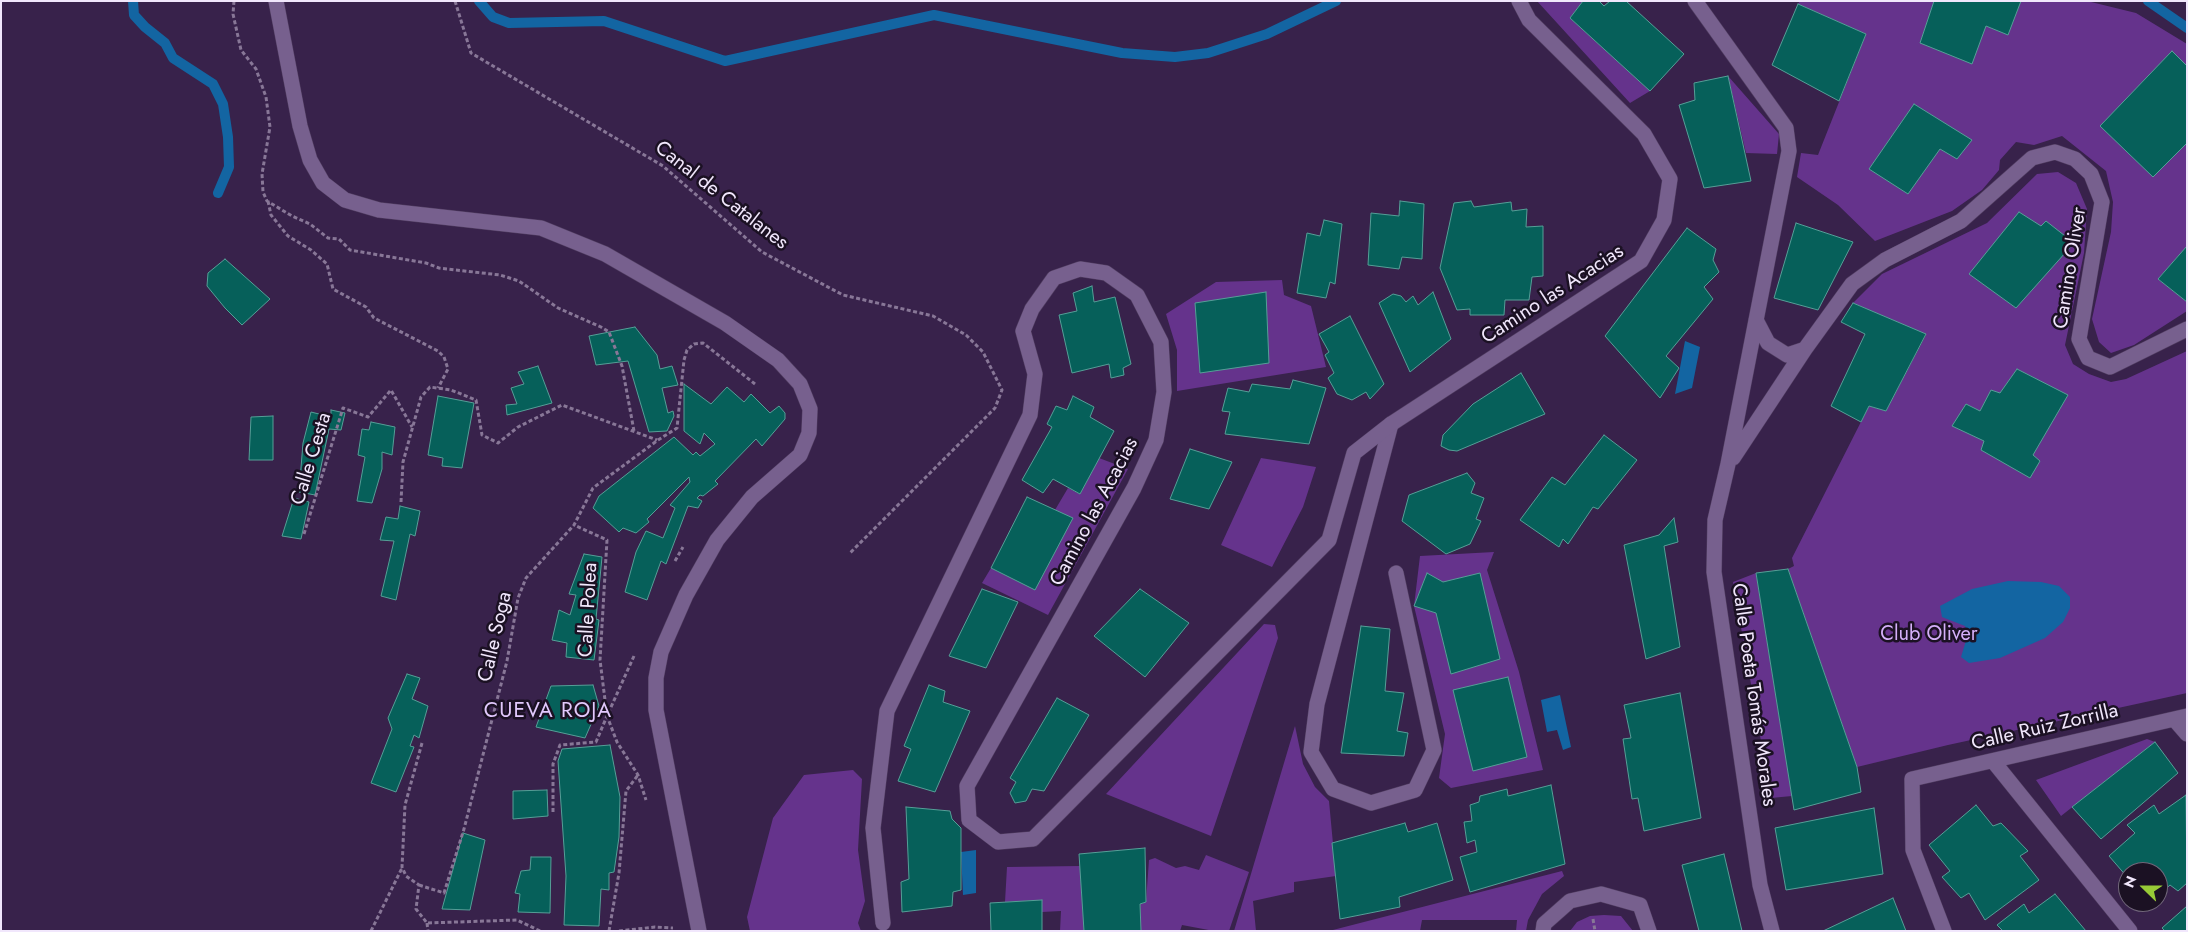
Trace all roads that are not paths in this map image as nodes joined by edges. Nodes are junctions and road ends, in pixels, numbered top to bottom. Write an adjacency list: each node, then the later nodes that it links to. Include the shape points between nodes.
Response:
1 (276, 1): 14 (street, via 300,126 310,160 323,183 345,200 379,210 540,228 604,254 725,322 778,360 800,384 810,409 809,433 800,454 752,497 717,540 686,595 661,652 656,678 656,710)
2 (1519, 1): 7 (street, Camino las Acacias, via 1529,20 1644,134 1670,179 1664,220 1641,260)
3 (1694, 1): 4 (street, via 1786,128 1790,151)
4 (1756, 320): 6 (street, via 1768,343 1787,355); 8 (street)
5 (2187, 329): 6 (street, Camino Oliver, via 2110,367 2088,358 2079,339 2102,202 2091,174 2075,159 2055,152 2032,158 1961,221 1885,260 1852,284)
6 (1805, 349): 8 (street, Camino Oliver)
7 (1391, 424): 9 (street, via 1317,704 1311,752 1334,789 1371,803 1415,790 1434,750); 13 (street, Camino las Acacias, via 1354,453 1329,540 1033,839 998,842 969,820 967,786 1134,488 1156,440 1164,392 1161,342 1136,295 1106,273 1080,269 1054,278 1032,309 1023,331 1035,374 1030,415 887,711 873,828)
8 (1728, 464): 17 (street, Calle Poeta Tomás Morales, via 1715,520 1714,572 1760,885)
9 (1396, 573)
10 (2181, 718): 11 (street); 12 (street, Calle Ruiz Zorrilla)
11 (2187, 734)
12 (1993, 760): 18 (street, Calle Ruiz Zorrilla, via 1912,780 1913,850); 19 (street)
13 (883, 923)
14 (699, 931)
15 (1543, 931): 16 (street, via 1544,924 1570,901 1601,894 1640,905)
16 (1649, 931)
17 (1772, 931)
18 (1944, 931)
19 (2130, 931)

